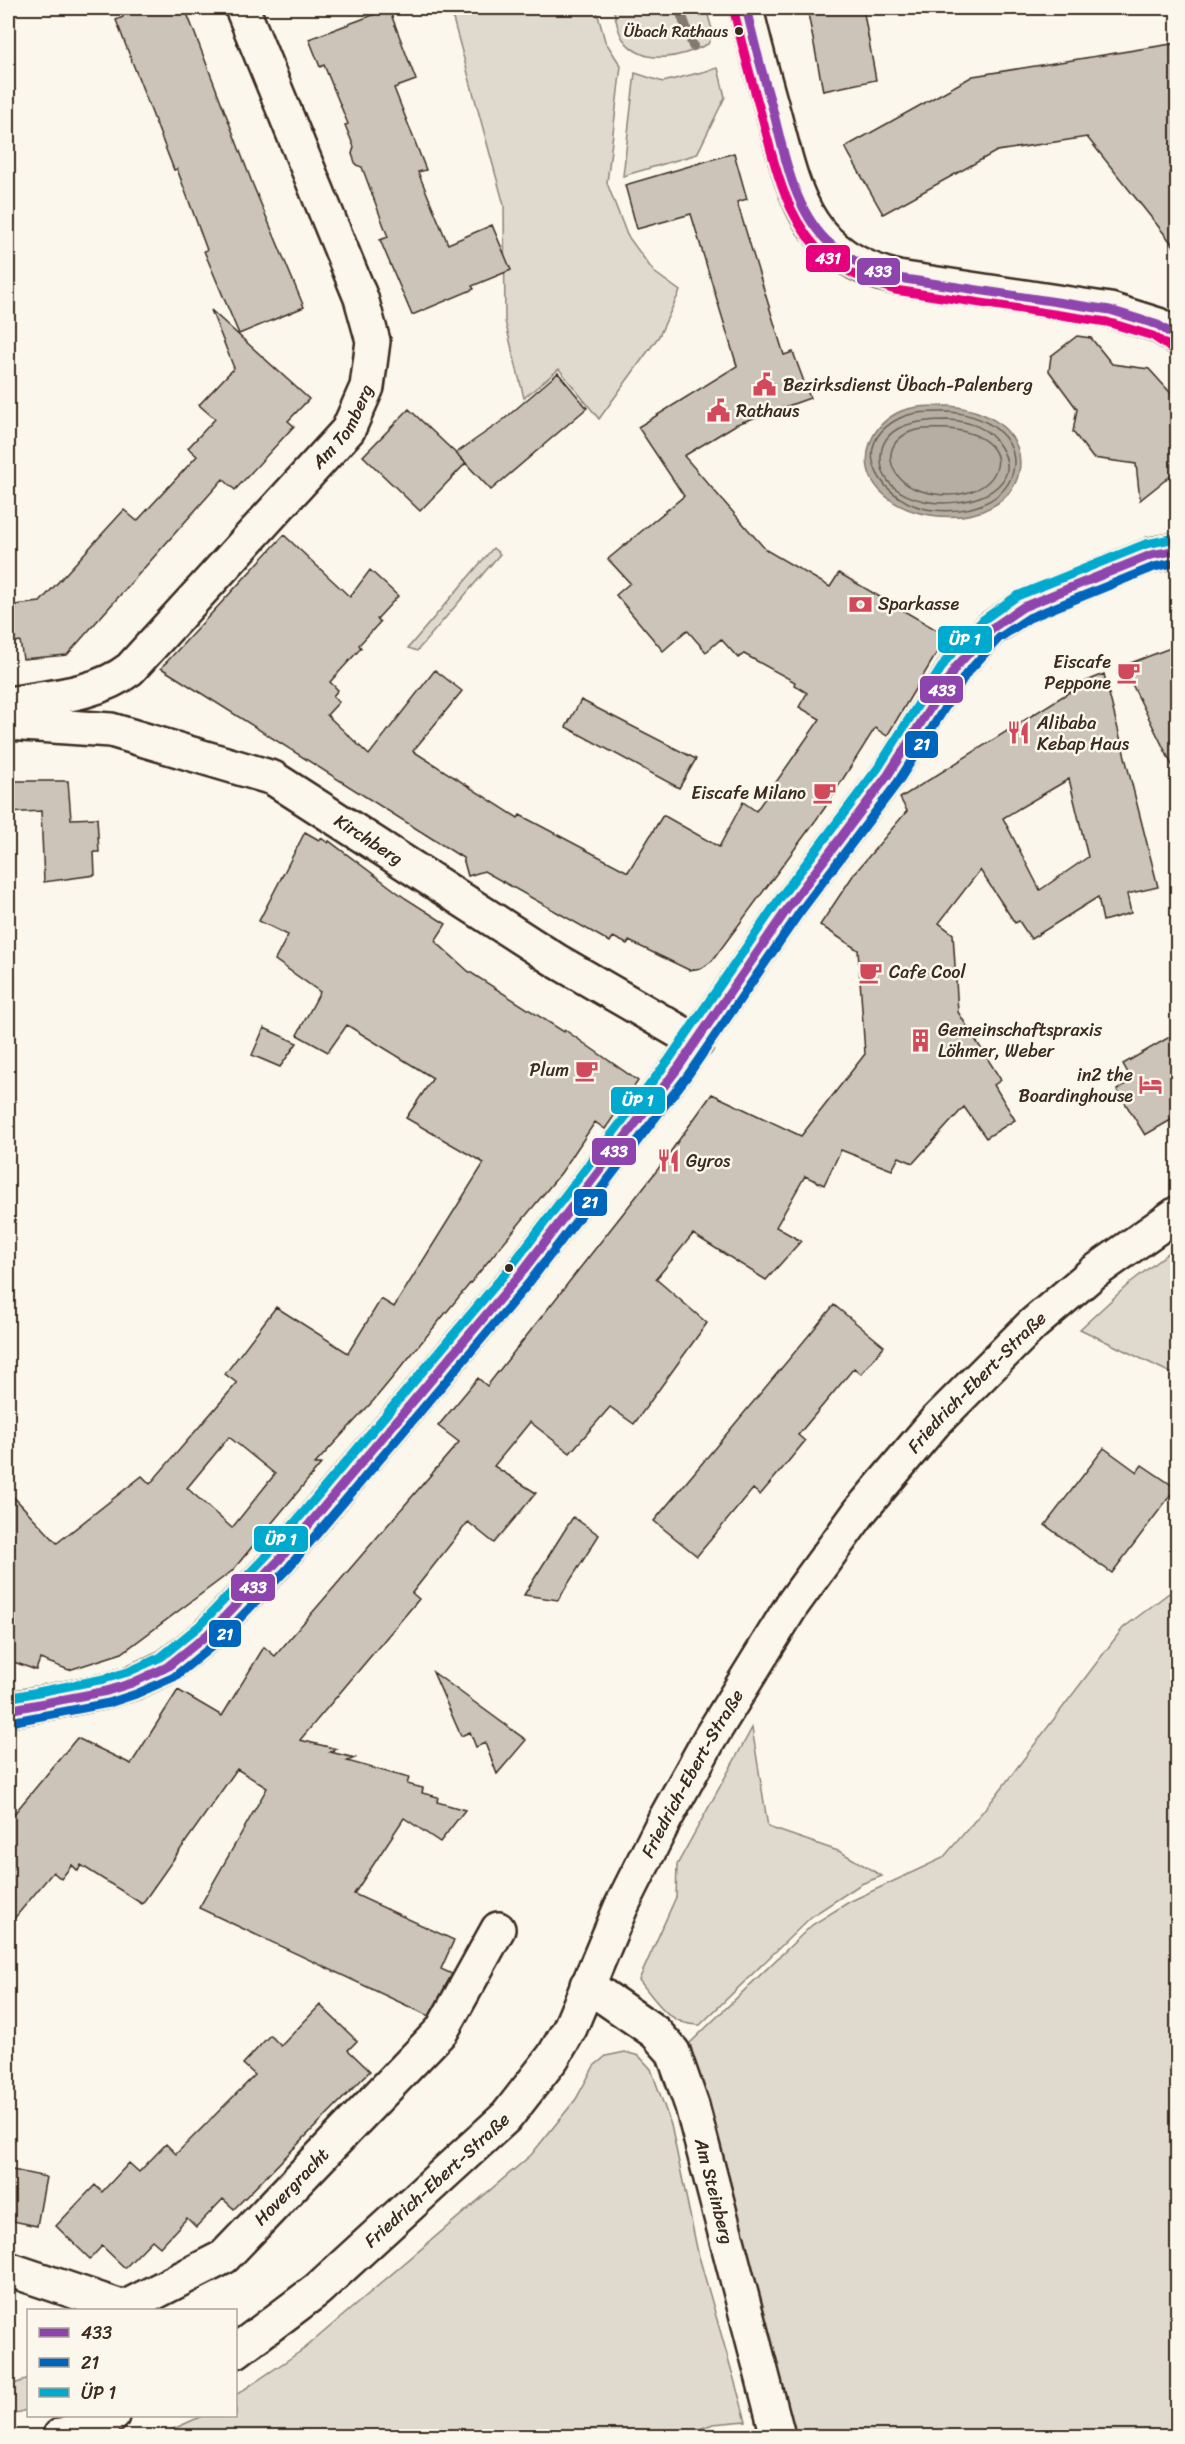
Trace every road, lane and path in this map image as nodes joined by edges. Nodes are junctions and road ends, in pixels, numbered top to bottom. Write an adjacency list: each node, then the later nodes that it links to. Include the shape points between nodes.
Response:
1 (242, 8): 5 (street, Am Tomberg, via 361,298 373,341 367,387 348,430 130,669 117,679 74,693)
2 (746, 8): 3 (street, via 794,191 813,225 843,256 875,273 898,278 1110,310 1158,325)
3 (1178, 338)
4 (1178, 550): 7 (street, via 1151,555 1023,607 992,629 956,667 888,775 790,905)
5 (8, 704)
6 (8, 723): 7 (street, Kirchberg, via 111,730 273,778 557,961)
7 (696, 1042): 9 (street, via 496,1303 287,1551 207,1635 167,1667 132,1683)
8 (1178, 1213): 11 (street, Friedrich-Ebert-Straße, via 1092,1273 1032,1325 935,1422 861,1510 792,1605 710,1738 621,1907)
9 (8, 1710)
10 (498, 1929): 12 (street, Hovergracht, via 442,2030 224,2257 124,2308)
11 (588, 1985): 13 (street, Friedrich-Ebert-Straße, via 553,2057 507,2116 317,2290); 16 (street, Am Steinberg, via 655,2032 673,2052 693,2106)
12 (8, 2270)
13 (237, 2350)
14 (107, 2417): 15 (street)
15 (60, 2436)
16 (778, 2436)

